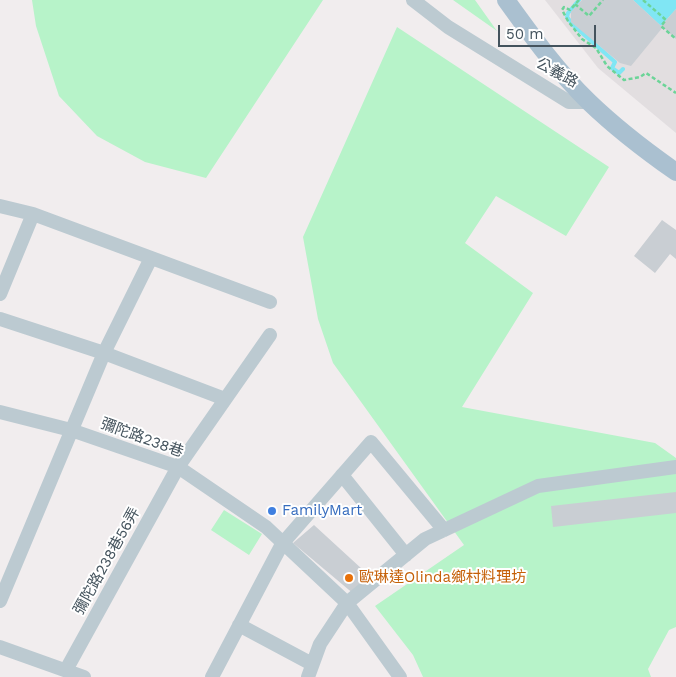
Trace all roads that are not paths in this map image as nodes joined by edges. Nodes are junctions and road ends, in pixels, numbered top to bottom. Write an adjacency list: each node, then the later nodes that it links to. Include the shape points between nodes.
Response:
1 (413, 0): 3 (street, 公義路, via 448,27 569,102)
2 (506, 0): 3 (main road, via 543,52)
3 (588, 102): 4 (main road, via 634,142)
4 (676, 172)
5 (0, 206): 6 (street)
6 (33, 214): 7 (street); 8 (street)
7 (151, 258): 9 (street); 12 (street)
8 (0, 294)
9 (270, 302)
10 (0, 319): 12 (street)
11 (270, 335): 13 (street, 彌陀路238巷56弄)
12 (104, 352): 13 (street); 15 (street)
13 (225, 399): 16 (street, 彌陀路238巷56弄)
14 (0, 412): 15 (street, 彌陀路238巷)
15 (70, 430): 16 (street, 彌陀路238巷); 22 (street)
16 (178, 467): 20 (street, 彌陀路238巷, via 266,527); 27 (street, 彌陀路238巷56弄)
17 (676, 467): 19 (street, via 538,486)
18 (342, 475): 19 (street, via 370,442); 20 (street); 21 (street)
19 (444, 530): 21 (street, via 425,539)
20 (282, 544): 24 (street, 彌陀路238巷); 25 (street)
21 (406, 555): 24 (street)
22 (5, 571): 23 (street)
23 (0, 601)
24 (347, 603): 28 (street, via 320,644); 31 (street, 彌陀路238巷)
25 (239, 625): 28 (street); 30 (street)
26 (0, 647): 27 (street)
27 (66, 670): 29 (street)
28 (310, 671)
29 (84, 677)
30 (212, 677)
31 (400, 677)

